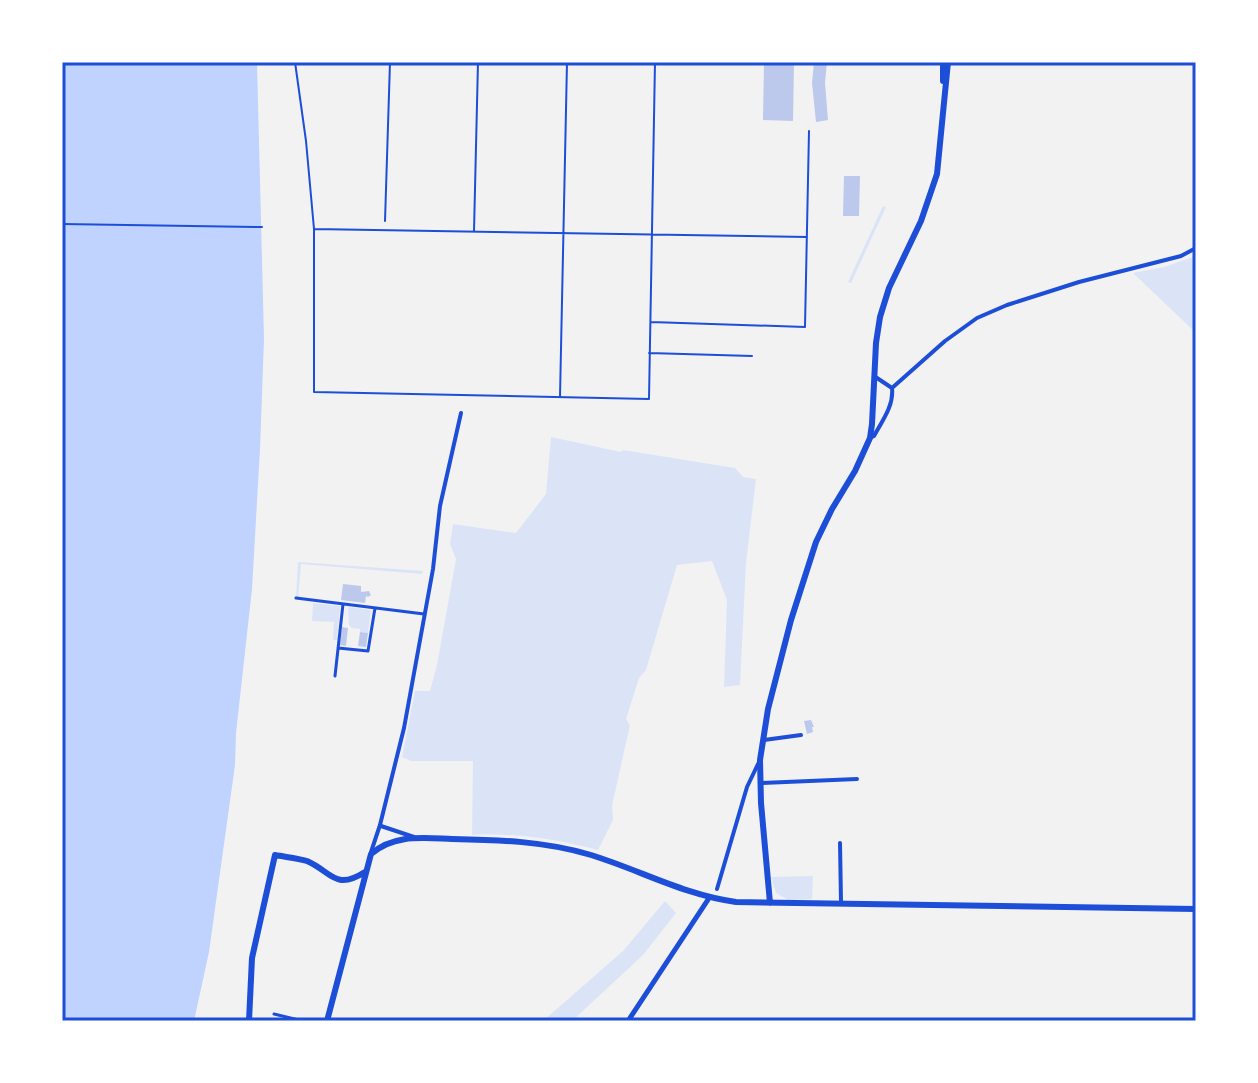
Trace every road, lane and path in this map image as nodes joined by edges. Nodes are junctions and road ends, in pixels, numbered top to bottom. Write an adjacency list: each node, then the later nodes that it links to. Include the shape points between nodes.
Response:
1 (295, 62): 11 (lane)
2 (390, 62): 8 (lane)
3 (478, 62): 12 (lane)
4 (567, 62): 13 (lane)
5 (655, 62): 14 (lane)
6 (946, 62): 20 (main road, via 937,174 889,288)
7 (809, 131): 15 (lane)
8 (385, 221)
9 (62, 224): 10 (path)
10 (262, 227)
11 (314, 229): 12 (lane); 22 (lane, via 314,392)
12 (474, 232): 13 (lane)
13 (563, 234): 14 (lane); 22 (lane)
14 (652, 236): 15 (lane); 17 (lane)
15 (807, 237): 17 (lane, via 805,327)
16 (1196, 248): 21 (street, via 977,318)
17 (650, 322): 18 (lane)
18 (649, 353): 19 (lane); 22 (lane, via 649,399)
19 (752, 356)
20 (874, 376): 21 (street); 24 (main road)
21 (892, 388): 24 (street, via 890,406)
22 (560, 397)
23 (461, 413): 28 (street)
24 (870, 438): 32 (main road, via 811,553)
25 (296, 598): 26 (street)
26 (343, 604): 27 (street); 29 (street)
27 (375, 608): 28 (street); 29 (street, via 368,651)
28 (424, 614): 36 (street)
29 (338, 648): 30 (street)
30 (335, 676)
31 (801, 735): 32 (street)
32 (764, 740): 33 (main road)
33 (760, 760): 35 (main road); 41 (street)
34 (857, 779): 35 (street)
35 (760, 783): 43 (main road)
36 (380, 825): 37 (street); 39 (street)
37 (416, 838): 39 (main road, via 382,844); 42 (main road, via 555,846)
38 (840, 843): 44 (street)
39 (371, 854): 40 (main road)
40 (365, 872): 47 (main road, via 342,880 306,861 275,855 250,970); 49 (main road)
41 (717, 889): 42 (street)
42 (711, 898): 43 (main road); 50 (street)
43 (770, 903): 44 (main road)
44 (841, 905): 45 (main road)
45 (1196, 909)
46 (274, 1014): 48 (street)
47 (249, 1021)
48 (303, 1021)
49 (327, 1021)
50 (628, 1021)

